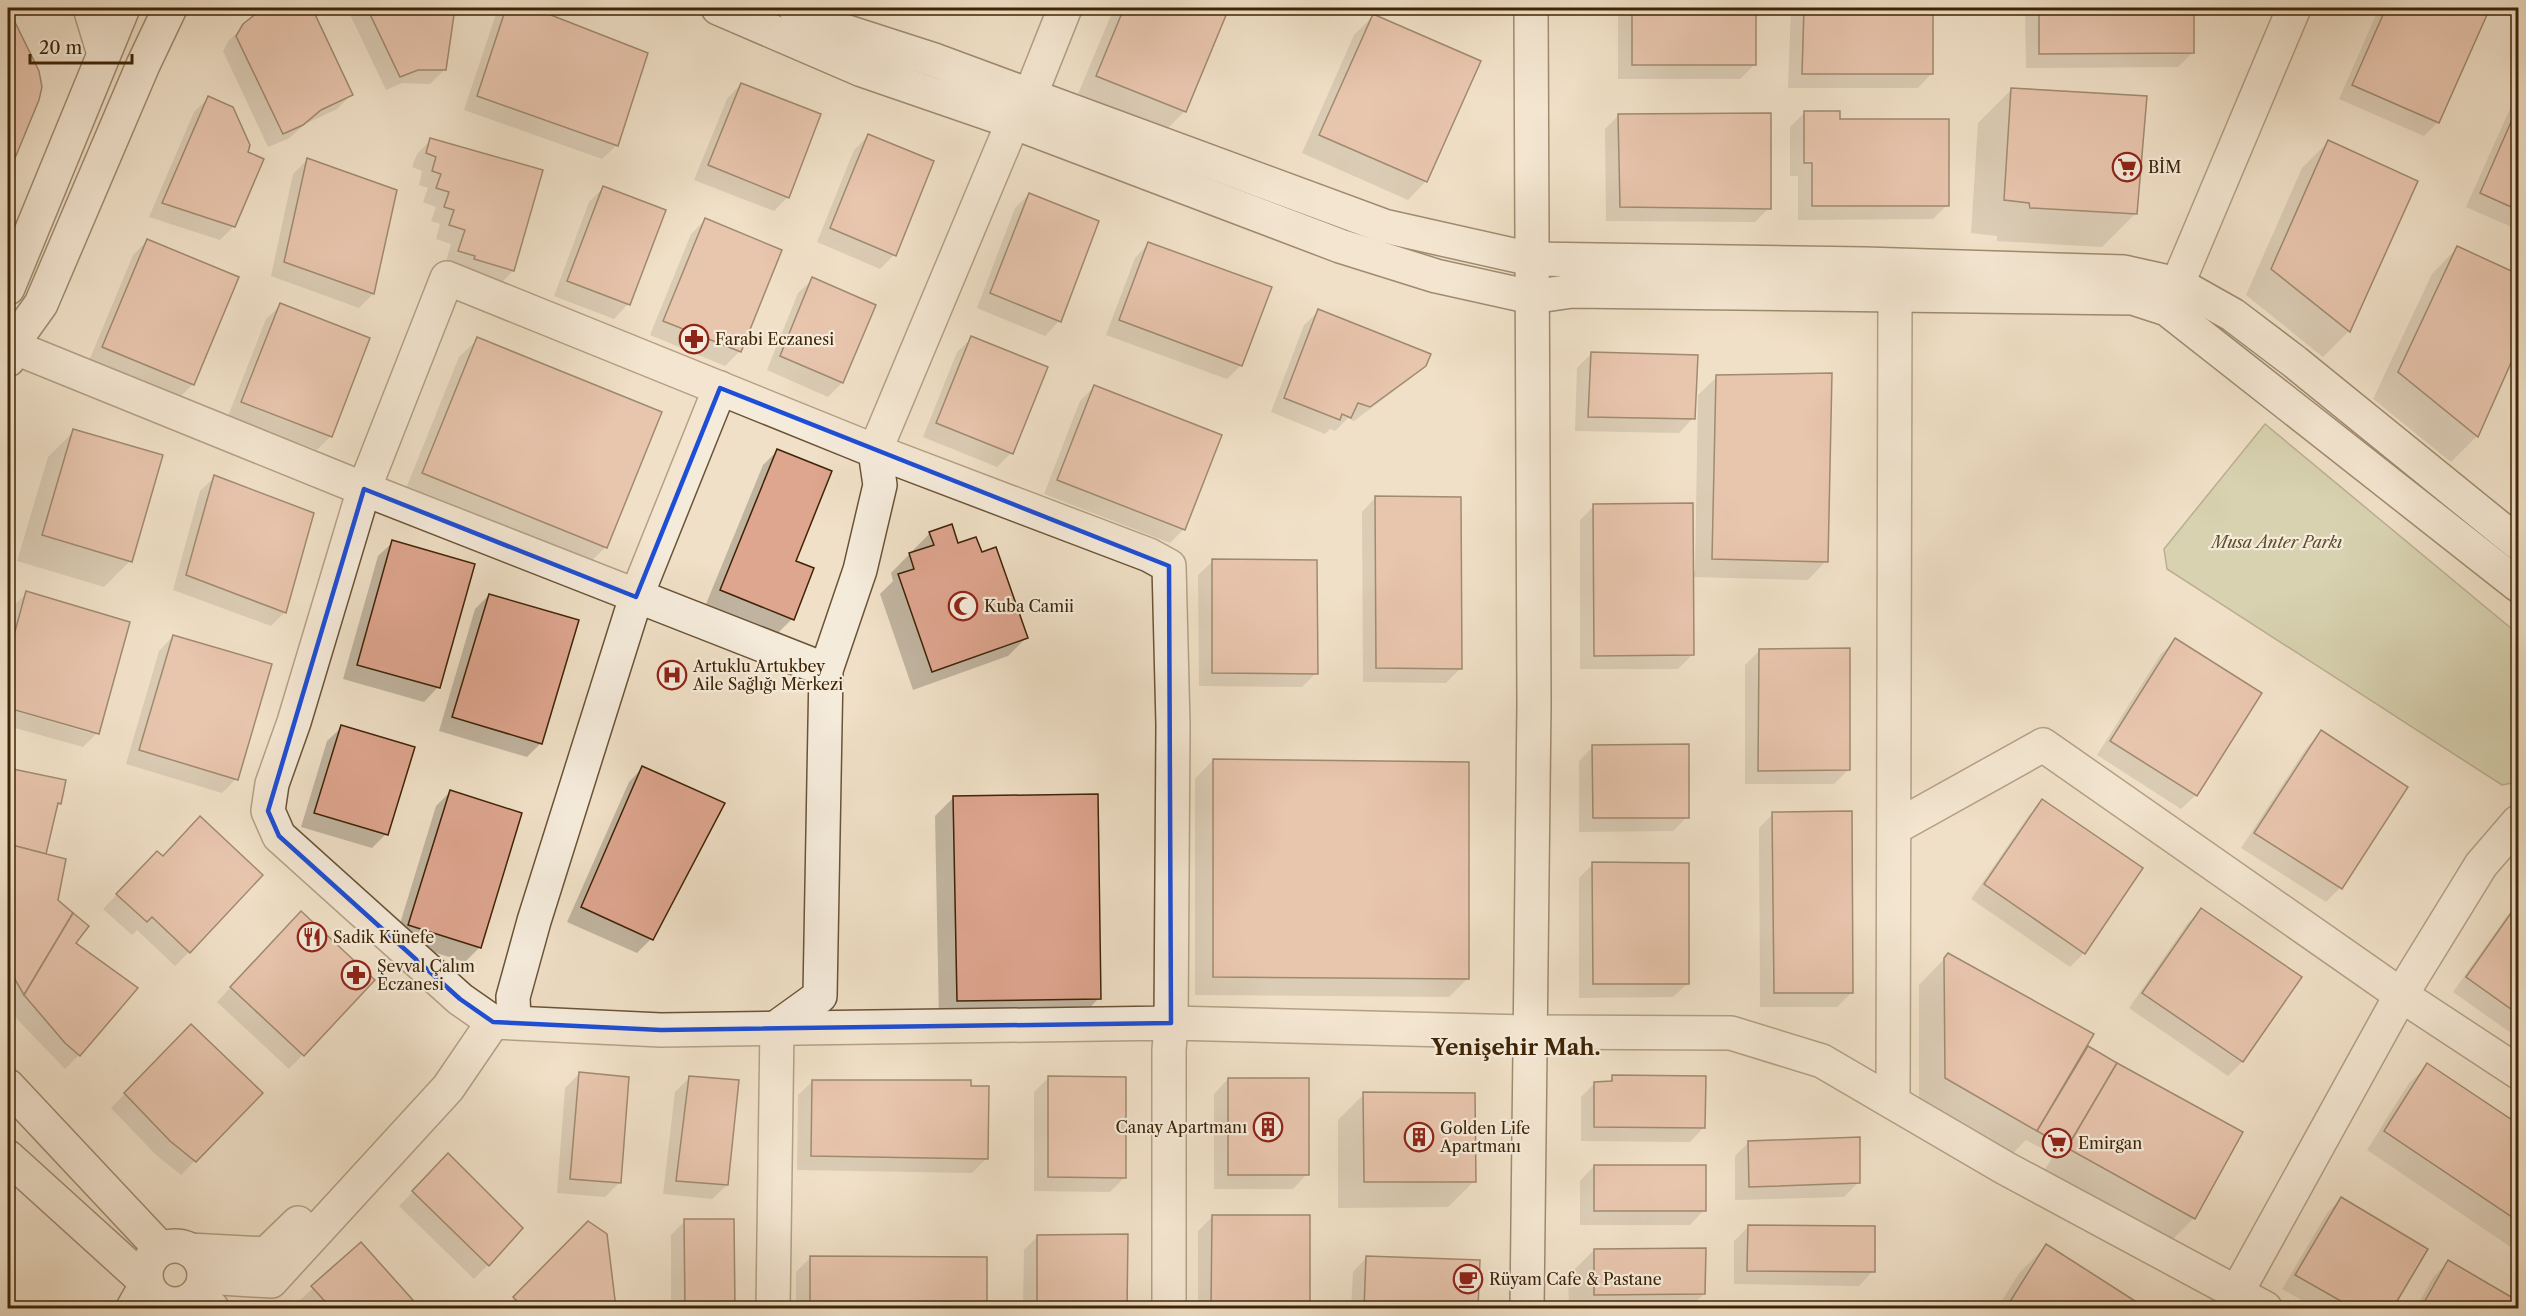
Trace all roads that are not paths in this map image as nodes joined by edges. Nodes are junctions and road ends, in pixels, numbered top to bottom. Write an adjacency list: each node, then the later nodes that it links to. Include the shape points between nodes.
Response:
1 (90, 8): 10 (street)
2 (123, 8): 10 (street)
3 (195, 8): 9 (street)
4 (718, 8): 11 (street, via 862,70)
5 (795, 8): 11 (street, via 841,30 934,60)
6 (1065, 8): 11 (street)
7 (1531, 8): 12 (street)
8 (2294, 8): 16 (street)
9 (165, 21): 17 (street, via 41,304)
10 (103, 51): 13 (street)
11 (1022, 109): 12 (street, via 1384,226); 15 (street, via 1340,246 1436,276); 19 (street)
12 (1531, 259): 15 (street); 16 (street, via 2124,272)
13 (8, 288)
14 (1895, 293): 15 (street, via 1572,291); 16 (street); 26 (street)
15 (1530, 297): 31 (street, via 1534,704)
16 (2172, 297): 21 (street, via 2233,315); 22 (street)
17 (9, 346): 20 (street)
18 (720, 388): 19 (street); 20 (street, via 447,278); 23 (street)
19 (875, 451): 24 (street, via 880,485 860,570); 29 (street, via 1169,566 1173,725)
20 (364, 489): 23 (street); 28 (street, via 272,784 268,811 279,836 460,999)
21 (2518, 543)
22 (2518, 585)
23 (636, 597): 24 (street); 28 (street)
24 (826, 670): 30 (street, via 820,996)
25 (2518, 822): 27 (street, via 2481,865)
26 (1896, 827): 27 (street, via 2043,745); 34 (street)
27 (2401, 994): 32 (street); 37 (street)
28 (503, 1022): 30 (street, via 661,1030); 36 (street, via 448,1088 271,1281)
29 (1171, 1023): 30 (street); 31 (street); 40 (street)
30 (777, 1027): 39 (street)
31 (1530, 1032): 34 (street, via 1731,1033 1822,1061); 41 (street)
32 (2518, 1072)
33 (8, 1086): 36 (street)
34 (1893, 1102): 37 (street, via 2005,1168)
35 (8, 1157): 38 (street)
36 (193, 1276): 38 (street, via 182,1303); 38 (street, via 148,1263)
37 (2237, 1292): 42 (street)
38 (140, 1296)
39 (773, 1308)
40 (1168, 1308)
41 (1527, 1308)
42 (2265, 1308)

